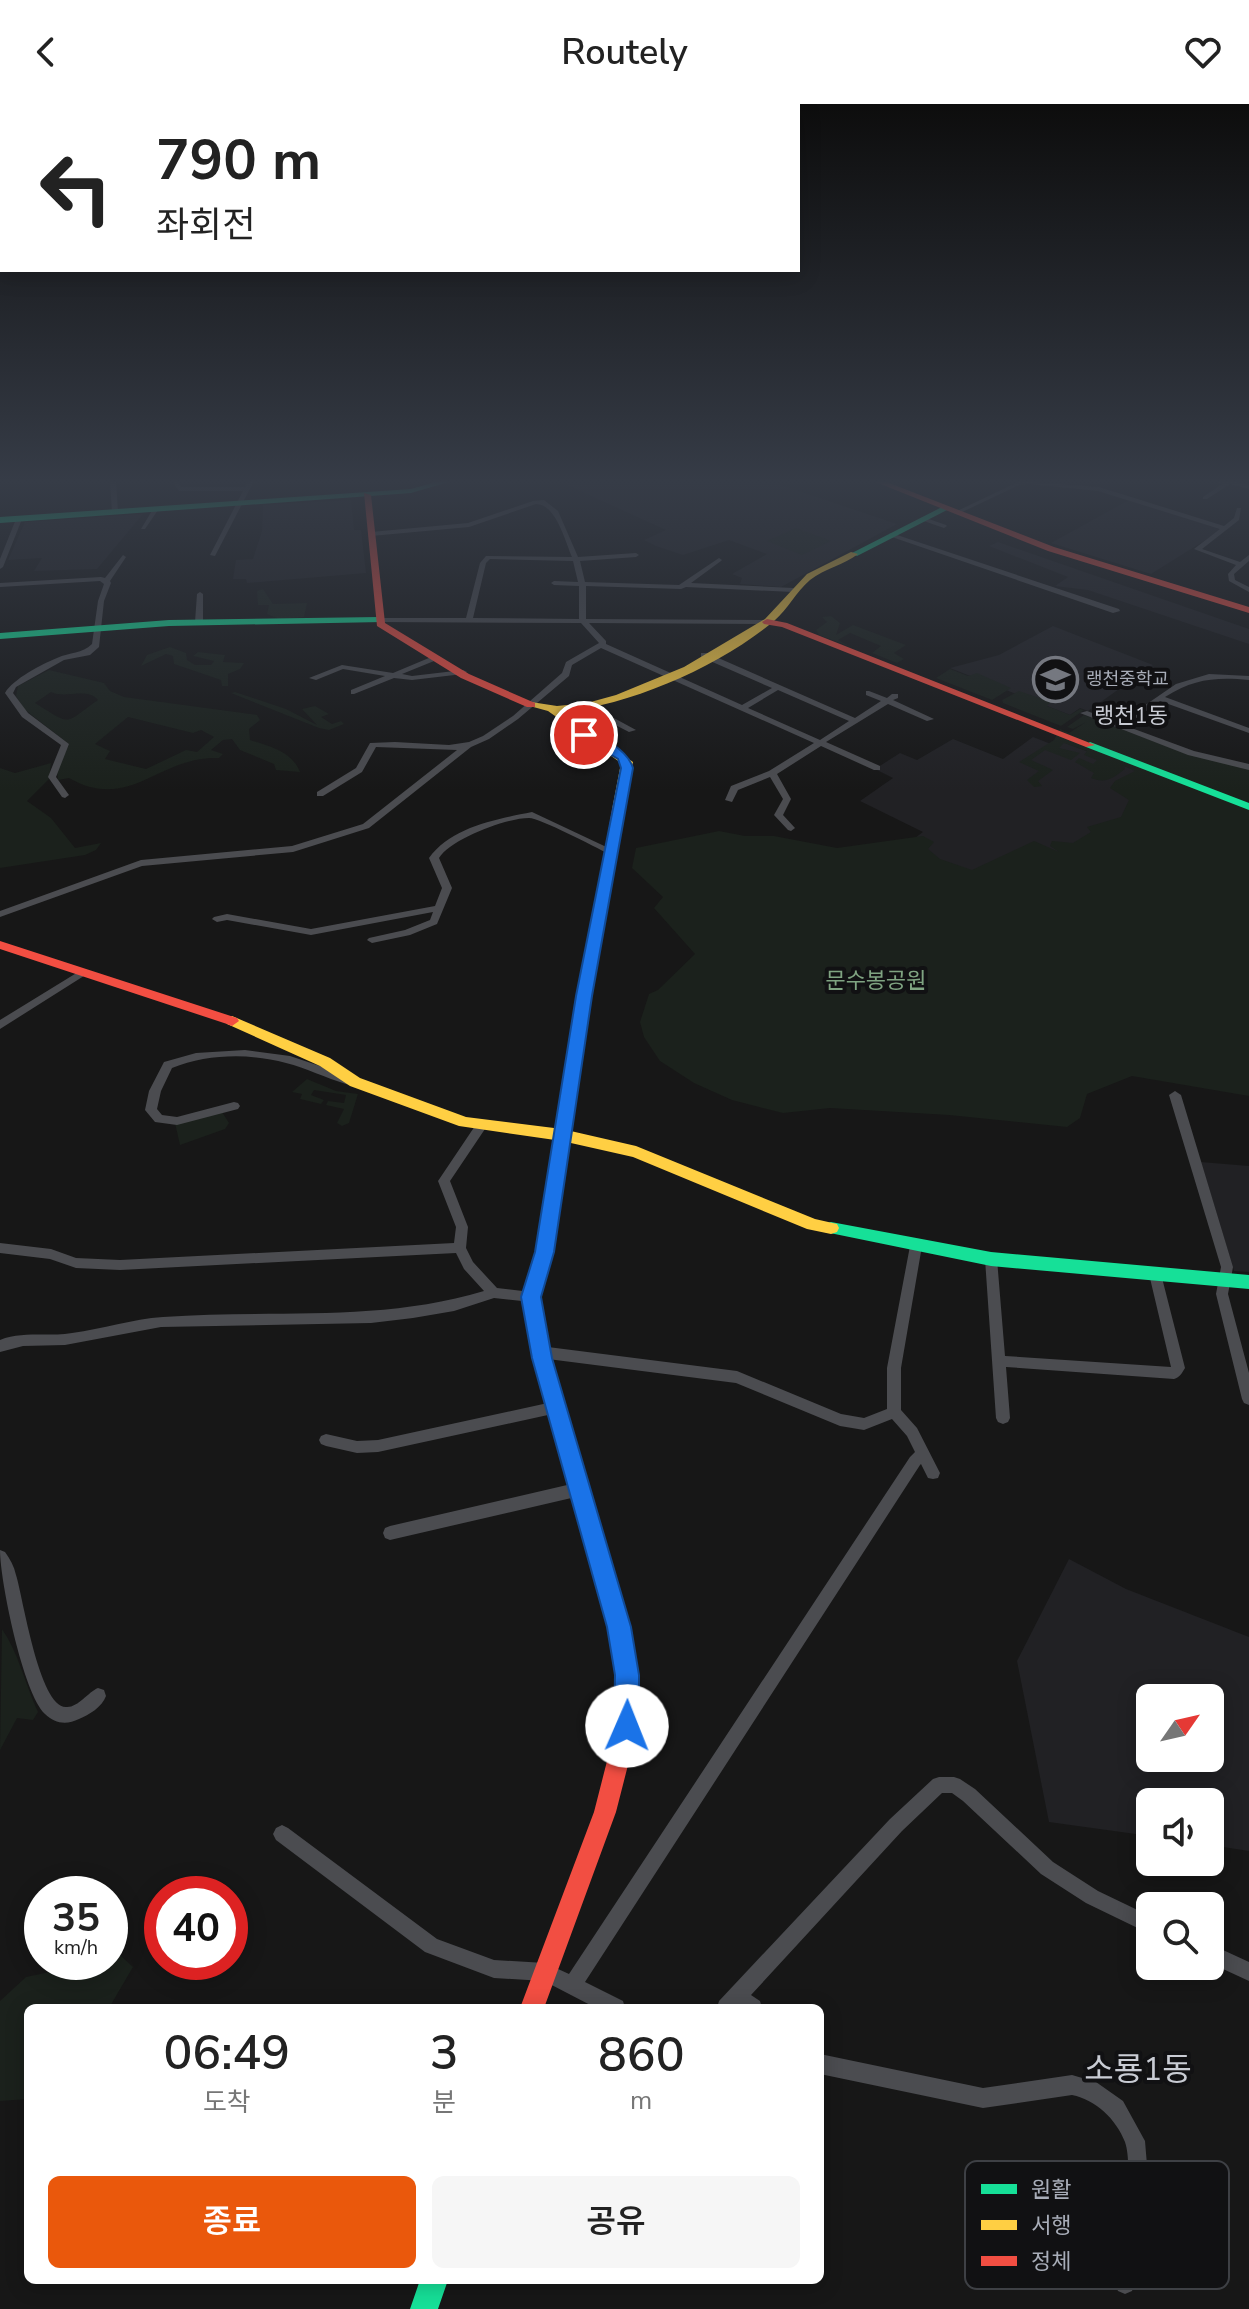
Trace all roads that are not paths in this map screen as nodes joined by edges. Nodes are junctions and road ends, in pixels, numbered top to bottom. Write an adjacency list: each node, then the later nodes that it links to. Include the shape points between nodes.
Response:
1 (583, 583): 18 (street)
2 (24, 584): 10 (street)
3 (106, 584): 21 (street)
4 (376, 584): 16 (street)
5 (478, 584): 17 (street)
6 (630, 584): 11 (street)
7 (800, 584): 12 (street)
8 (1036, 584): 15 (street)
9 (1169, 584): 14 (street)
10 (0, 585)
11 (688, 585): 12 (street)
12 (793, 590): 20 (street)
13 (200, 594): 19 (street)
14 (1246, 605)
15 (1116, 611)
16 (379, 620): 17 (street); 19 (street); 25 (street)
17 (469, 620): 18 (street)
18 (582, 620): 20 (street); 23 (street)
19 (199, 622): 21 (street)
20 (767, 622): 24 (street); 54 (street)
21 (97, 627): 22 (street); 52 (street, via 100,638 90,652 62,658 9,693 25,715 65,744 52,777)
22 (0, 636)
23 (603, 646): 27 (street); 36 (street, via 569,664 566,674)
24 (704, 655): 27 (street); 31 (street)
25 (436, 657): 26 (street); 28 (street)
26 (463, 672): 28 (street); 36 (street)
27 (669, 673): 37 (street, via 619,697); 38 (street)
28 (391, 676): 29 (street, via 342,667); 32 (street)
29 (313, 678)
30 (1249, 678): 35 (street, via 1187,679)
31 (777, 688): 38 (street); 42 (street)
32 (354, 692)
33 (869, 693): 34 (street)
34 (891, 698): 41 (street); 42 (street)
35 (1160, 698): 43 (street); 45 (street)
36 (530, 705): 39 (street); 47 (street)
37 (585, 706): 39 (street); 44 (street)
38 (744, 707): 46 (street)
39 (553, 710): 56 (street, via 627,762)
40 (1084, 713): 43 (street)
41 (930, 719)
42 (855, 721): 46 (street)
43 (1120, 726): 48 (street)
44 (632, 730)
45 (1249, 731)
46 (821, 742): 49 (street); 50 (street)
47 (467, 746): 51 (street, via 373,745 359,770); 58 (street, via 379,819 341,835 293,849 141,863)
48 (1249, 767)
49 (877, 768)
50 (772, 773): 53 (street, via 734,788); 55 (street, via 787,799 778,815)
51 (320, 794)
52 (65, 795)
53 (729, 800)
54 (1249, 807)
55 (791, 828)
56 (612, 852): 57 (street, via 532,815 456,838 434,858 447,888); 68 (street)
57 (440, 908): 59 (street, via 311,932); 60 (street, via 426,927)
58 (0, 914)
59 (217, 919)
60 (372, 940)
61 (0, 945): 62 (street)
62 (83, 972): 63 (street); 64 (street, via 251,1027)
63 (0, 1025)
64 (355, 1082): 66 (street, via 289,1059 193,1058 168,1065 151,1110 159,1119 177,1121); 67 (street)
65 (1175, 1095): 74 (street, via 1227,1267)
66 (234, 1106)
67 (481, 1126): 68 (street); 71 (street, via 444,1181 462,1227)
68 (562, 1135): 69 (street, via 636,1152 795,1220); 77 (street, via 545,1252)
69 (916, 1246): 72 (street); 83 (street, via 894,1368)
70 (0, 1248): 71 (street, via 76,1263 120,1265)
71 (460, 1248): 76 (street)
72 (991, 1259): 73 (street); 80 (street)
73 (1155, 1274): 74 (street); 80 (street, via 1178,1368 1174,1373)
74 (1222, 1280): 75 (street); 81 (street)
75 (1249, 1282)
76 (494, 1293): 77 (street); 78 (street, via 422,1313 158,1322 97,1336 44,1343 12,1340)
77 (531, 1297): 79 (street)
78 (0, 1346)
79 (540, 1352): 82 (street); 83 (street, via 737,1377 840,1420 864,1424)
80 (999, 1361): 84 (street)
81 (1249, 1399)
82 (557, 1407): 85 (street, via 378,1446); 88 (street)
83 (894, 1412): 86 (street)
84 (1003, 1418)
85 (326, 1440)
86 (924, 1454): 87 (street); 97 (street)
87 (933, 1473)
88 (580, 1489): 89 (street); 95 (street, via 619,1627 627,1675 627,1726 605,1812)
89 (390, 1533)
90 (0, 1557): 91 (street, via 43,1701 63,1716)
91 (98, 1696)
92 (282, 1834): 95 (street, via 431,1946 494,1969)
93 (1136, 1918): 100 (street, via 1047,1868 969,1795 954,1785 939,1785 896,1825)
94 (1224, 1960): 96 (street)
95 (545, 1972): 97 (street); 98 (street)
96 (1249, 1972)
97 (572, 1986): 99 (street)
98 (533, 2004)
99 (608, 2004)
100 (739, 2004)
101 (824, 2065): 102 (street, via 983,2098 1072,2085 1089,2089 1116,2108 1135,2141)
102 (1137, 2161)
103 (433, 2284): 104 (street)
104 (424, 2309)

